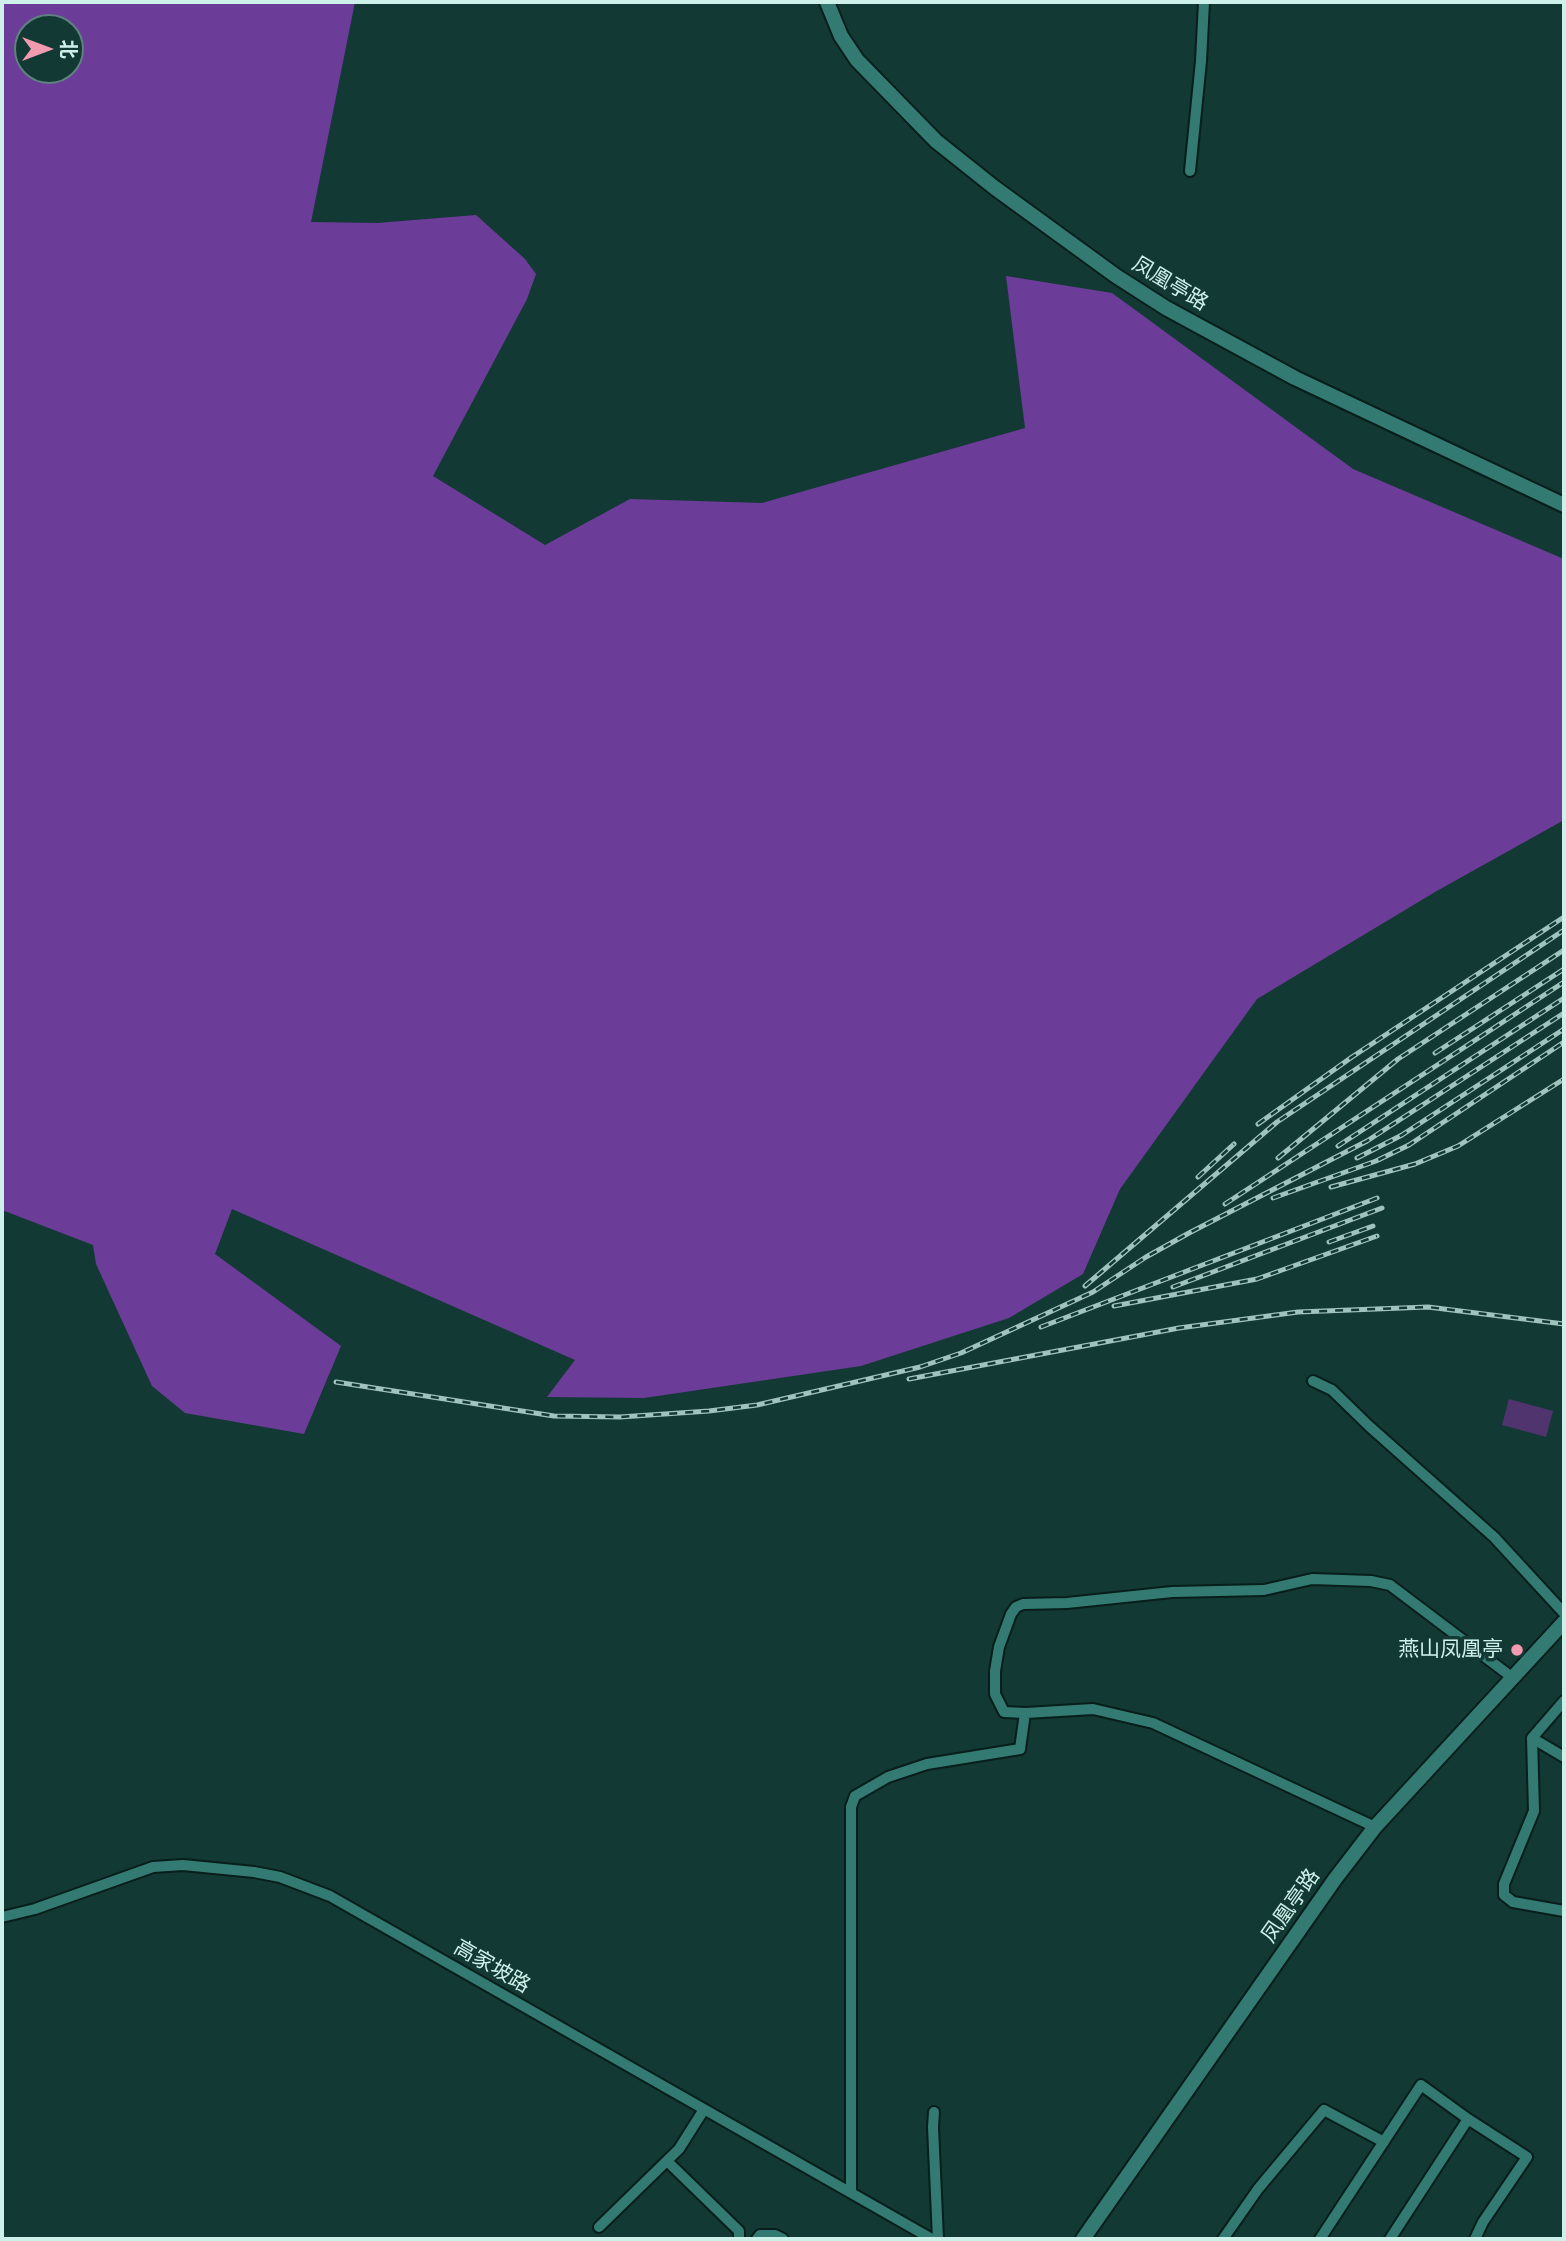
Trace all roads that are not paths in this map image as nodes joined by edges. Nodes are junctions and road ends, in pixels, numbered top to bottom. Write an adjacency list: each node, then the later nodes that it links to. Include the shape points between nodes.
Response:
1 (827, 2): 4 (street, 凤凰亭路, via 841,36 858,60 936,141 1116,276 1284,372)
2 (1204, 2): 3 (street)
3 (1190, 171)
4 (1564, 505)
5 (1313, 1381): 6 (street, via 1332,1390 1494,1537)
6 (1564, 1620): 7 (street, 凤凰亭路)
7 (1513, 1678): 9 (street, via 1390,1586 1346,1578 1312,1579 1264,1590 1130,1594 1016,1607 999,1647 995,1694 1004,1712); 12 (street, 凤凰亭路)
8 (1564, 1701): 10 (street)
9 (1025, 1713): 12 (street, via 1093,1709 1153,1723); 20 (street, via 1020,1749 927,1764 888,1777 855,1796 851,1807)
10 (1532, 1738): 11 (street); 13 (street, via 1534,1811 1504,1884 1504,1895 1513,1902)
11 (1564, 1757)
12 (1376, 1827): 27 (street, 凤凰亭路)
13 (1564, 1910)
14 (2, 1917): 20 (street, 高家坡路, via 153,1867 183,1865 280,1877 330,1896)
15 (703, 2111): 19 (street)
16 (934, 2112): 26 (street)
17 (1468, 2119): 18 (street, via 1421,2085); 30 (street); 31 (street, via 1527,2157)
18 (1384, 2142): 28 (street, via 1324,2110); 29 (street)
19 (667, 2161): 21 (street); 22 (street, via 739,2231)
20 (851, 2193): 25 (street, 高家坡路)
21 (599, 2227)
22 (739, 2239)
23 (757, 2239): 24 (street, via 775,2235)
24 (783, 2239)
25 (932, 2239)
26 (939, 2239)
27 (1083, 2239)
28 (1223, 2239)
29 (1320, 2239)
30 (1390, 2239)
31 (1475, 2239)

